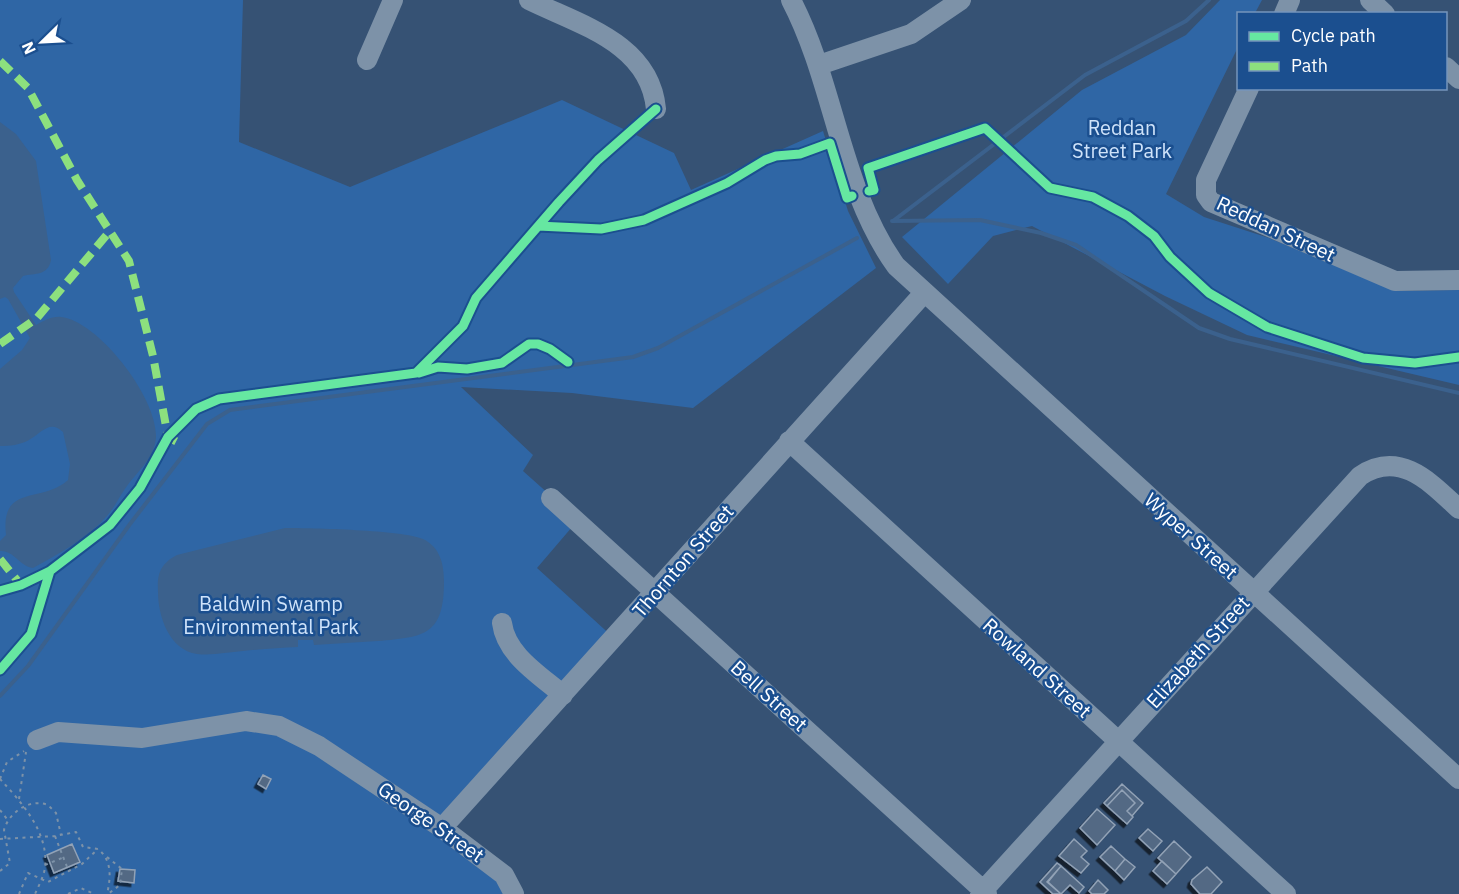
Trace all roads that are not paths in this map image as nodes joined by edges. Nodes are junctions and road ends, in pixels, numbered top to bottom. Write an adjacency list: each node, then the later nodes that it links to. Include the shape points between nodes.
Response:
1 (393, 0): 7 (street)
2 (529, 0): 12 (street, via 626,49 651,82)
3 (791, 0): 8 (street, Wyper Street)
4 (961, 0): 8 (street, via 911,34)
5 (1370, 0): 6 (street)
6 (1383, 12)
7 (367, 60)
8 (819, 65): 14 (street, Wyper Street, via 873,227 889,256)
9 (1447, 68): 10 (street)
10 (1459, 79)
11 (1248, 90): 13 (street, Reddan Street, via 1206,180 1206,195 1211,202 1395,281)
12 (656, 109)
13 (1459, 280)
14 (924, 292): 15 (street, Thornton Street); 18 (street, Wyper Street)
15 (789, 441): 19 (street, Thornton Street); 23 (street, Rowland Street)
16 (551, 498): 19 (street, Bell Street)
17 (1459, 509): 18 (street, Elizabeth Street, via 1437,489 1401,467 1378,466 1352,484)
18 (1252, 592): 23 (street, Elizabeth Street); 24 (street, Wyper Street)
19 (655, 593): 21 (street, Thornton Street); 26 (street, Bell Street)
20 (502, 623): 21 (street, via 504,637 512,649)
21 (563, 695): 25 (street, Thornton Street)
22 (37, 740): 25 (street, George Street, via 58,732 142,738 246,721 279,726 338,758)
23 (1116, 741): 26 (street, Elizabeth Street); 28 (street, Rowland Street)
24 (1459, 779)
25 (442, 828): 27 (street, George Street, via 504,874)
26 (983, 893)
27 (514, 894)
28 (1286, 894)

